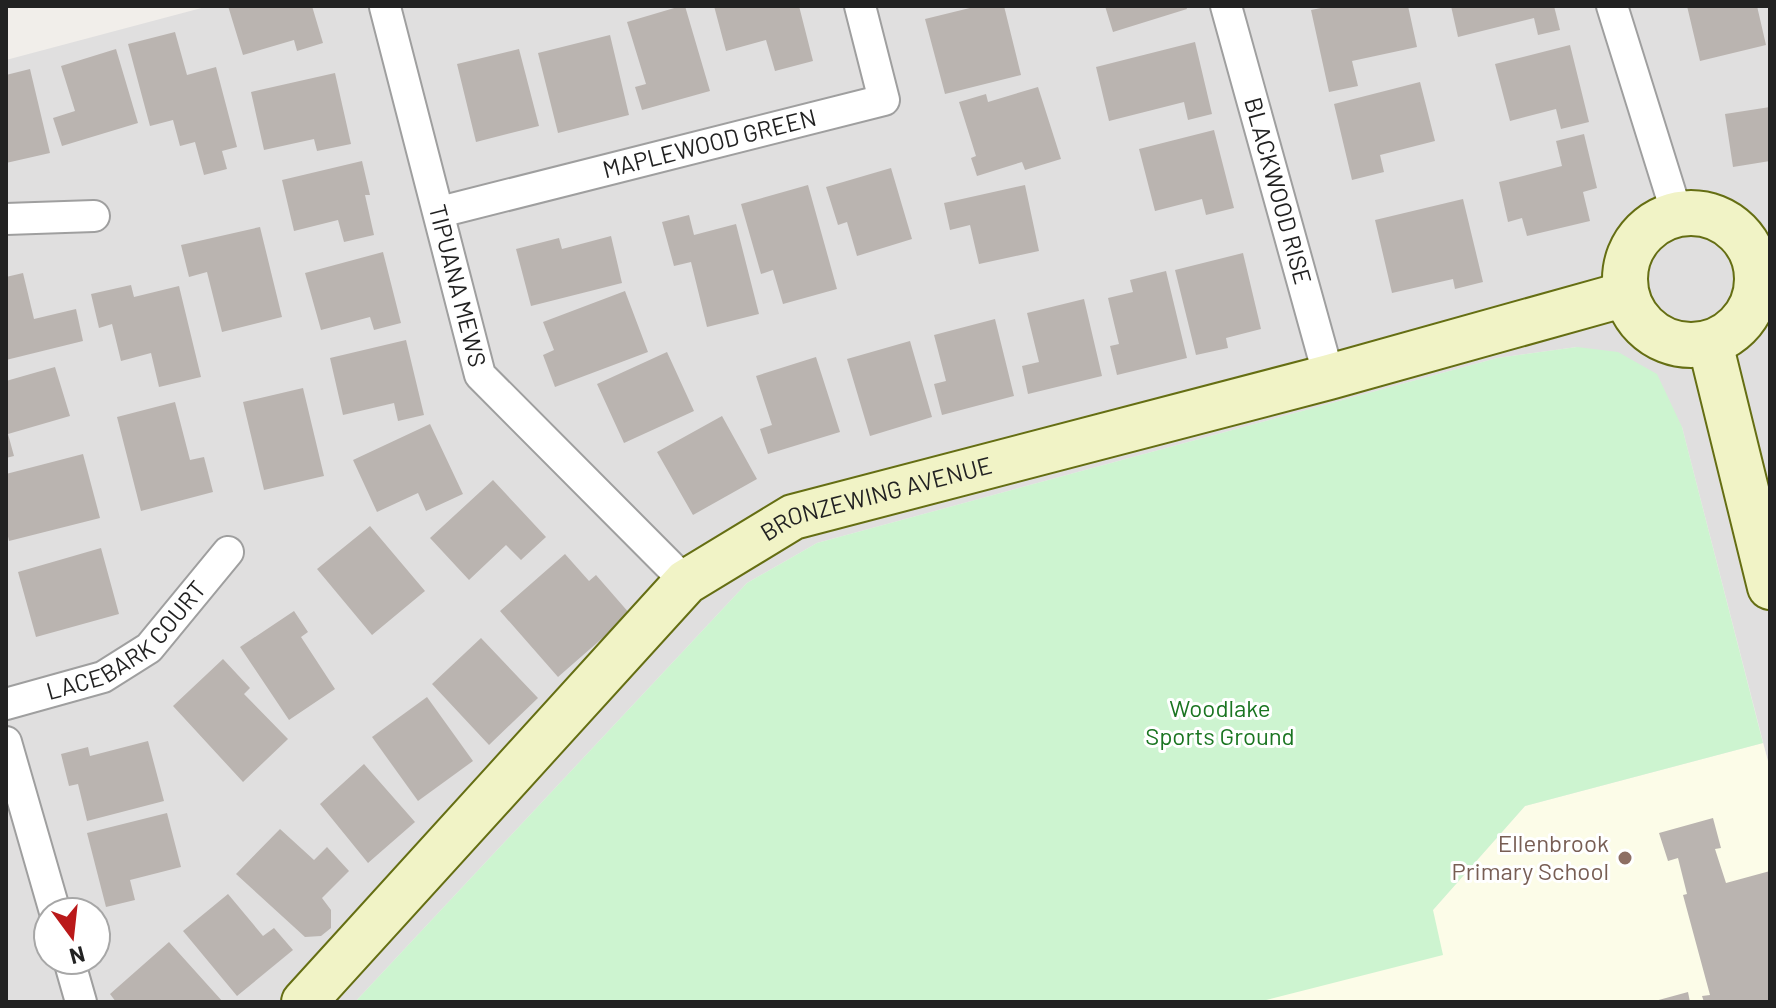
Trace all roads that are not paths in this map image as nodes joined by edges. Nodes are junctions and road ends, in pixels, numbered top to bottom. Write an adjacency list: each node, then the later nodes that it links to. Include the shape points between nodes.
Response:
1 (860, 6): 5 (street, MAPLEWOOD GREEN, via 884,100)
2 (1226, 6): 12 (street, BLACKWOOD RISE)
3 (1612, 6): 6 (street)
4 (385, 7): 5 (street, TIPUANA MEWS)
5 (440, 212): 14 (street, TIPUANA MEWS, via 480,375)
6 (1677, 214): 9 (street, via 1720,219 1738,232); 10 (street, via 1657,222 1630,253 1624,273)
7 (94, 216): 8 (street)
8 (6, 219)
9 (1764, 271): 11 (street, via 1741,323)
10 (1626, 294): 11 (street, via 1649,331 1688,346); 12 (street, BRONZEWING AVENUE)
11 (1710, 343): 15 (street)
12 (1329, 377): 14 (street, BRONZEWING AVENUE, via 793,517)
13 (228, 552): 16 (street, LACEBARK COURT, via 149,648 103,677)
14 (686, 582): 21 (street, BRONZEWING AVENUE)
15 (1770, 587)
16 (6, 704)
17 (6, 742): 18 (street)
18 (50, 896)
19 (74, 976): 20 (street)
20 (81, 1002)
21 (304, 1002)

